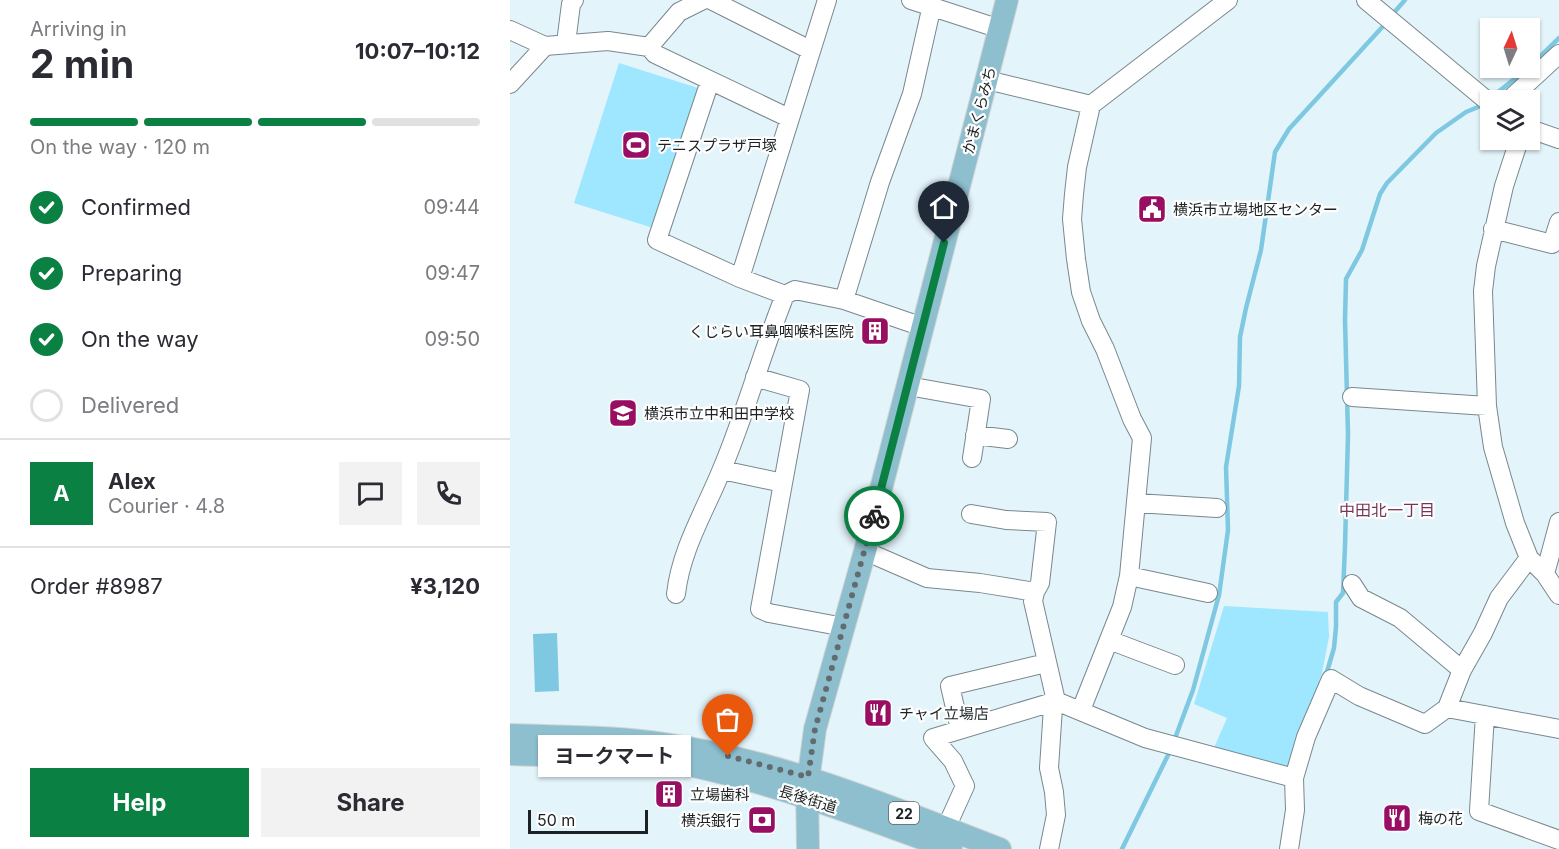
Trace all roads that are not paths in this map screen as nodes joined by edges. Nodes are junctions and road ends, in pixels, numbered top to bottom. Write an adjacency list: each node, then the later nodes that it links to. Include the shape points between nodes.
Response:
1 (574, 0): 13 (street)
2 (702, 0): 14 (street, via 679,12)
3 (711, 0): 15 (street)
4 (827, 0): 15 (street)
5 (911, 0): 9 (street)
6 (1007, 0): 10 (main road, かまくらみち)
7 (1228, 0): 22 (street)
8 (1366, 0): 21 (street)
9 (930, 3): 10 (street); 31 (street, via 912,94)
10 (1000, 29): 17 (main road, かまくらみち)
11 (510, 30): 12 (street)
12 (538, 42): 13 (street); 19 (street)
13 (566, 43): 14 (street, via 608,41)
14 (649, 47): 18 (street, via 655,54)
15 (810, 50): 23 (street)
16 (1559, 54): 20 (street)
17 (987, 80): 22 (street); 32 (main road, かまくらみち)
18 (710, 81): 23 (street); 29 (street, via 657,240)
19 (510, 84)
20 (1520, 90)
21 (1480, 96)
22 (1091, 105): 42 (street, via 1074,194 1076,260 1091,321 1142,438)
23 (789, 118): 29 (street)
24 (1540, 132): 25 (street)
25 (1559, 139)
26 (1516, 150): 28 (street)
27 (1559, 222): 28 (street, via 1552,244)
28 (1493, 229): 36 (street, via 1483,291)
29 (740, 278): 30 (street)
30 (785, 295): 31 (street, via 795,290); 33 (street)
31 (844, 300): 32 (street)
32 (923, 327): 34 (main road, かまくらみち)
33 (755, 377): 40 (street); 41 (street, via 800,390)
34 (908, 386): 37 (street, via 981,399); 46 (main road, かまくらみち)
35 (1352, 397): 36 (street)
36 (1487, 406): 47 (street, via 1502,482)
37 (975, 435): 38 (street); 39 (street)
38 (1008, 439)
39 (972, 458)
40 (722, 470): 41 (street); 53 (street, via 693,533 678,573)
41 (783, 483): 55 (street, via 760,609)
42 (1136, 503): 43 (street); 49 (street)
43 (1217, 508)
44 (971, 514): 51 (street, via 1047,522 1040,583)
45 (1559, 522): 48 (street)
46 (865, 551): 51 (street, via 927,578); 55 (main road, かまくらみち)
47 (1529, 558): 48 (street); 59 (street, via 1499,598)
48 (1545, 574): 54 (street)
49 (1129, 576): 52 (street); 56 (street)
50 (1352, 584): 59 (street, via 1361,598 1400,618)
51 (1035, 592): 57 (street, via 1033,601)
52 (1208, 593)
53 (675, 594)
54 (1559, 595)
55 (844, 627): 69 (main road, かまくらみち, via 815,729)
56 (1109, 640): 58 (street); 62 (street)
57 (1046, 663): 60 (street); 64 (street, via 950,686)
58 (1175, 665)
59 (1462, 670): 61 (street)
60 (1056, 701): 62 (street); 64 (street); 74 (street, via 1049,768 1056,815)
61 (1447, 708): 63 (street); 68 (street, via 1425,724 1359,696 1331,679)
62 (1081, 710): 68 (street, via 1145,738)
63 (1485, 715): 65 (street); 71 (street, via 1479,811)
64 (960, 729): 70 (street, via 933,738 952,761 965,786)
65 (1559, 729)
66 (510, 735): 69 (main road, 長後街道 / 22, via 664,743 711,752)
67 (510, 754): 69 (main road, 長後街道 / 22, via 692,766)
68 (1294, 778): 75 (street, via 1295,810)
69 (807, 787): 70 (main road, 長後街道 / 22); 70 (main road, 長後街道 / 22, via 856,814); 72 (main road, かまくらみち)
70 (948, 839): 73 (main road, 長後街道 / 22)
71 (1559, 840)
72 (808, 849)
73 (1000, 849)
74 (1049, 849)
75 (1289, 849)

